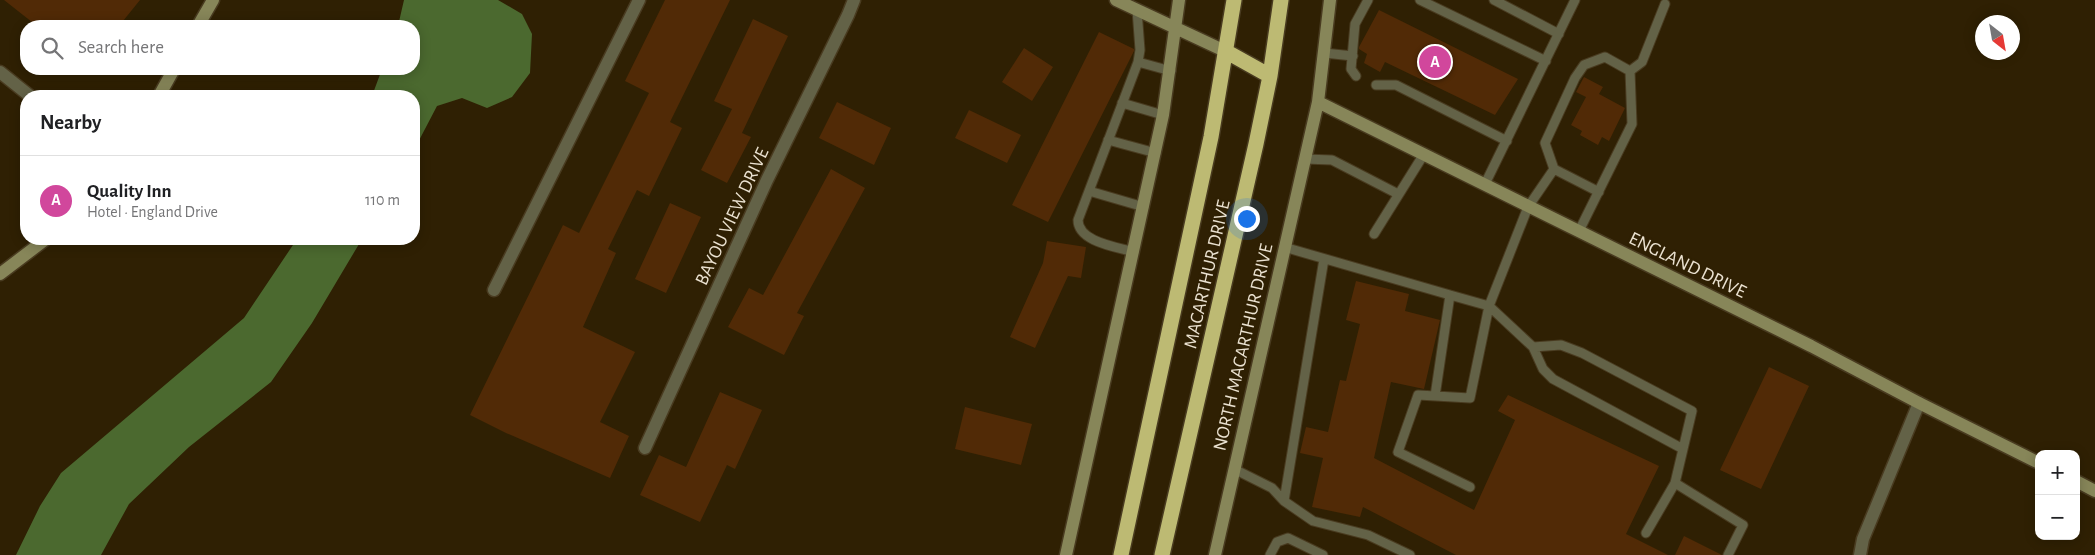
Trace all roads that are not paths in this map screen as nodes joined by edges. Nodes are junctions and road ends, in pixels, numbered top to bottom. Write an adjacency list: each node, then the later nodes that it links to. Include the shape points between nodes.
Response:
1 (213, 0): 15 (street)
2 (639, 0): 54 (street)
3 (854, 0): 60 (street, BAYOU VIEW DRIVE, via 767,180)
4 (1116, 0): 14 (street)
5 (1179, 0): 16 (street)
6 (1234, 0): 18 (highway, MACARTHUR DRIVE)
7 (1281, 0): 27 (highway, MACARTHUR DRIVE)
8 (1330, 0): 19 (street, NORTH MACARTHUR DRIVE)
9 (1368, 0): 20 (lane, via 1355,24)
10 (1420, 0): 22 (lane)
11 (1494, 0): 17 (lane)
12 (1575, 0): 17 (lane)
13 (1665, 4): 23 (lane, via 1642,62)
14 (1137, 10): 16 (street); 21 (lane)
15 (201, 20)
16 (1177, 29): 18 (street); 25 (street)
17 (1559, 34): 22 (lane)
18 (1227, 52): 27 (highway); 71 (highway, MACARTHUR DRIVE)
19 (1324, 53): 20 (lane); 32 (street, NORTH MACARTHUR DRIVE)
20 (1353, 56): 28 (lane, via 1352,69)
21 (1138, 62): 25 (lane); 33 (lane)
22 (1546, 62): 36 (lane)
23 (1630, 71): 40 (lane, via 1604,57 1584,65 1574,78 1545,143); 43 (lane, via 1632,124)
24 (0, 72): 30 (street)
25 (1171, 72): 34 (street)
26 (171, 75): 31 (street)
27 (1270, 76): 72 (highway, MACARTHUR DRIVE)
28 (1356, 76)
29 (1376, 85): 36 (lane, via 1396,85)
30 (22, 90)
31 (162, 90)
32 (1318, 102): 38 (street, ENGLAND DRIVE); 39 (street, NORTH MACARTHUR DRIVE)
33 (1122, 103): 34 (lane); 35 (lane)
34 (1164, 116): 37 (street)
35 (1108, 140): 37 (lane); 42 (lane)
36 (1508, 141): 41 (lane)
37 (1156, 153): 46 (street)
38 (1424, 154): 41 (street, ENGLAND DRIVE); 44 (lane)
39 (1305, 160): 44 (lane, via 1332,160); 50 (street, NORTH MACARTHUR DRIVE)
40 (1554, 169): 43 (lane); 45 (lane)
41 (1485, 184): 45 (street, ENGLAND DRIVE)
42 (1089, 191): 46 (lane); 51 (lane, via 1078,220 1081,232 1092,239)
43 (1599, 192): 47 (lane)
44 (1398, 194): 48 (lane)
45 (1528, 206): 47 (street, ENGLAND DRIVE); 56 (lane)
46 (1144, 207): 51 (street)
47 (1579, 231): 59 (street, ENGLAND DRIVE)
48 (1374, 234)
49 (38, 245): 53 (street)
50 (1284, 247): 52 (lane); 63 (street, NORTH MACARTHUR DRIVE)
51 (1134, 252): 70 (street)
52 (1324, 259): 55 (lane); 68 (lane)
53 (0, 274)
54 (494, 290)
55 (1450, 295): 56 (lane); 58 (lane)
56 (1489, 306): 57 (lane); 58 (lane, via 1470,398)
57 (1533, 347): 61 (lane, via 1543,369 1553,379); 61 (lane, via 1561,345 1582,353 1692,411)
58 (1435, 396): 66 (lane, via 1418,395 1398,452)
59 (1919, 404): 62 (street, ENGLAND DRIVE); 78 (street, via 1863,539)
60 (645, 448)
61 (1683, 449): 64 (lane)
62 (2035, 461)
63 (1234, 469): 68 (lane, via 1272,488); 73 (street, NORTH MACARTHUR DRIVE)
64 (1675, 483): 69 (lane); 77 (lane, via 1743,525)
65 (2080, 484): 67 (street)
66 (1470, 487)
67 (2095, 491)
68 (1284, 501): 76 (lane, via 1313,521 1368,535)
69 (1646, 533)
70 (1066, 555)
71 (1121, 555)
72 (1162, 555)
73 (1215, 555)
74 (1270, 555): 75 (lane, via 1278,542 1288,538)
75 (1323, 555)
76 (1410, 555)
77 (1728, 555)
78 (1860, 555)

